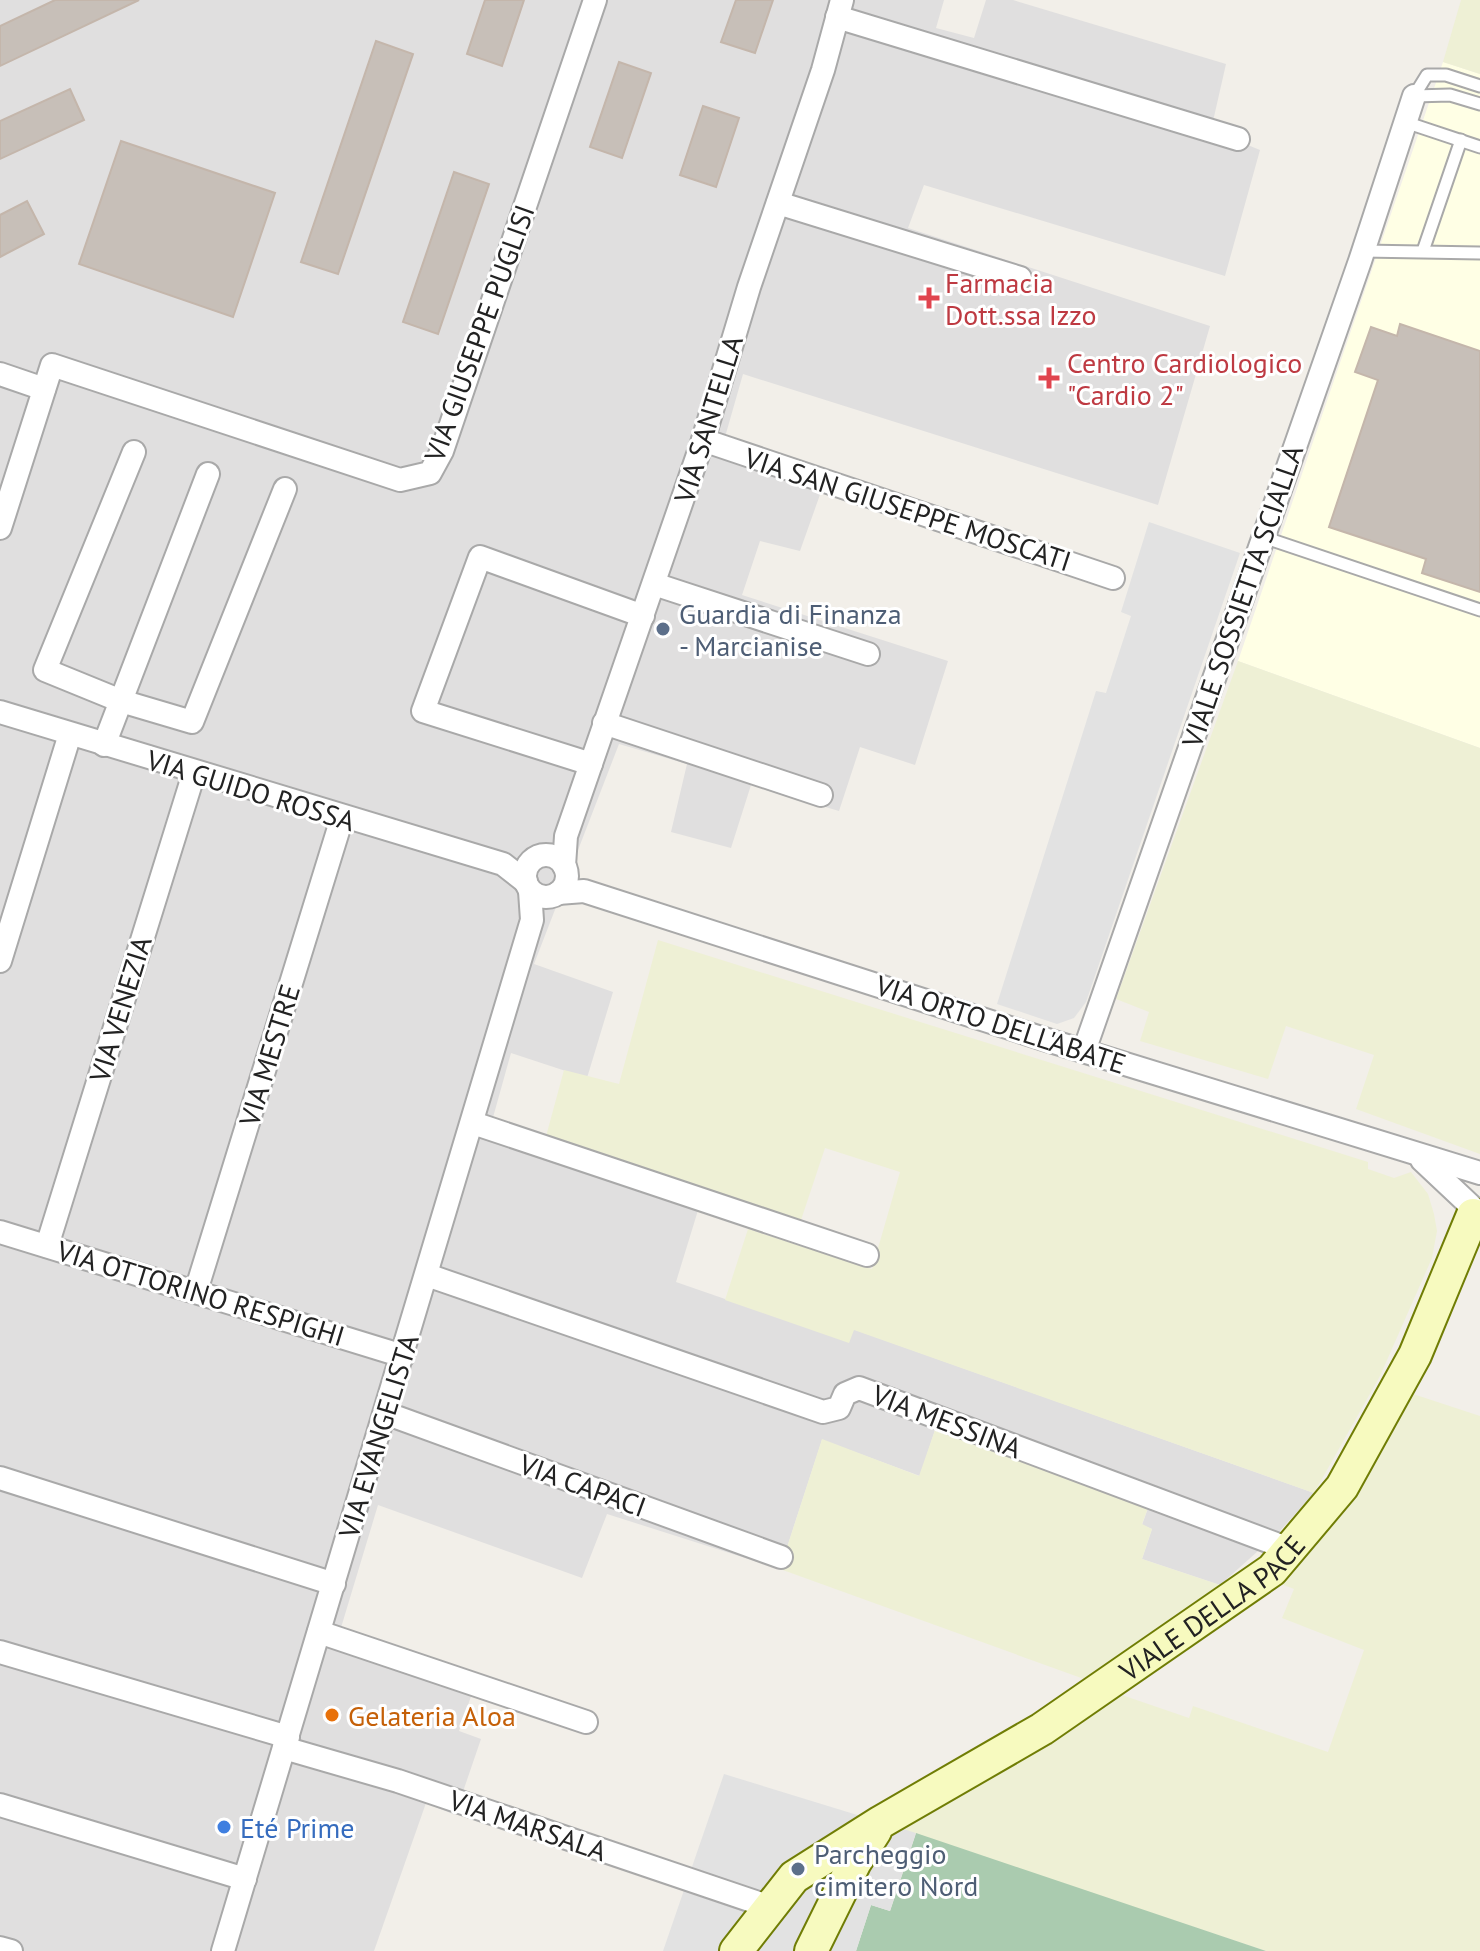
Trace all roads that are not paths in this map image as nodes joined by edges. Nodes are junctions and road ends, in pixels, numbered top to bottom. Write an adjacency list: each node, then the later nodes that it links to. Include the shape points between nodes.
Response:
1 (595, 0): 16 (street, VIA GIUSEPPE PUGLISI, via 442,451 430,473 400,480 52,365)
2 (840, 9): 7 (street); 10 (street, VIA SANTELLA)
3 (1480, 86): 4 (lane, via 1427,75)
4 (1414, 96): 5 (lane, via 1450,95); 6 (street, VIALE SOSSIETTA SCIALLA)
5 (1480, 104)
6 (1405, 122): 8 (lane); 11 (street, VIALE SOSSIETTA SCIALLA)
7 (1238, 139)
8 (1461, 140): 9 (lane); 12 (lane)
9 (1480, 147)
10 (778, 203): 14 (street); 17 (street, VIA SANTELLA)
11 (1363, 251): 12 (lane); 22 (street, VIALE SOSSIETTA SCIALLA)
12 (1423, 251): 13 (lane)
13 (1480, 253)
14 (1020, 278)
15 (0, 374): 16 (street)
16 (44, 389): 21 (street)
17 (703, 440): 23 (street, VIA SAN GIUSEPPE MOSCATI); 24 (street, VIA SANTELLA)
18 (134, 452): 28 (street, via 45,670)
19 (208, 474): 28 (street)
20 (285, 489): 28 (street, via 192,722)
21 (0, 528)
22 (1263, 537): 25 (lane); 39 (street, VIALE SOSSIETTA SCIALLA)
23 (1113, 578)
24 (654, 584): 26 (street, VIA SANTELLA); 27 (street)
25 (1480, 610)
26 (643, 616): 30 (street, VIA SANTELLA); 33 (street, via 480,557 423,711)
27 (868, 654)
28 (121, 701): 32 (street)
29 (0, 712): 31 (street, VIA GUIDO ROSSA)
30 (604, 723): 33 (street, VIA SANTELLA); 35 (street)
31 (70, 734): 32 (street, VIA GUIDO ROSSA); 38 (street)
32 (104, 745): 34 (street, VIA GUIDO ROSSA)
33 (591, 764): 37 (street, VIA SANTELLA)
34 (194, 773): 36 (street, VIA GUIDO ROSSA); 45 (street, VIA VENEZIA)
35 (821, 795)
36 (342, 818): 37 (street, VIA GUIDO ROSSA); 49 (street, VIA MESTRE)
37 (547, 877): 39 (street, VIA ORTO DELL'ABATE); 40 (street, VIA EVANGELISTA)
38 (0, 961)
39 (1084, 1051): 41 (street, VIA ORTO DELL'ABATE)
40 (473, 1123): 46 (street); 48 (street, VIA EVANGELISTA)
41 (1419, 1157): 42 (street, VIA ORTO DELL'ABATE); 43 (street)
42 (1480, 1173)
43 (1476, 1209): 50 (street, VIALE DELLA PACE)
44 (0, 1232): 45 (street, VIA OTTORINO RESPIGHI)
45 (47, 1246): 49 (street, VIA OTTORINO RESPIGHI)
46 (867, 1255)
47 (1480, 1262): 50 (street, VIALE DELLA PACE)
48 (427, 1275): 51 (street, VIA EVANGELISTA); 54 (street, VIA MESSINA, via 823,1412 839,1408 845,1394 859,1388)
49 (196, 1291): 51 (street, VIA OTTORINO RESPIGHI)
50 (1441, 1297): 54 (street, VIALE DELLA PACE, via 1342,1487)
51 (403, 1356): 52 (street, VIA EVANGELISTA)
52 (385, 1413): 55 (street, VIA CAPACI); 56 (street, VIA EVANGELISTA)
53 (0, 1478): 56 (street)
54 (1292, 1550): 62 (street, VIALE DELLA PACE, via 1272,1570 1042,1729)
55 (781, 1557)
56 (334, 1584): 57 (street, VIA EVANGELISTA)
57 (319, 1632): 59 (street); 60 (street, VIA EVANGELISTA)
58 (0, 1652): 60 (street, VIA MARSALA)
59 (586, 1722)
60 (286, 1742): 63 (street, VIA EVANGELISTA); 64 (street, VIA MARSALA)
61 (0, 1805): 63 (street)
62 (881, 1822): 64 (street, VIALE DELLA PACE, via 794,1877); 69 (street, VIALE DELLA PACE)
63 (245, 1879): 67 (street, VIA EVANGELISTA)
64 (770, 1907): 68 (street, VIALE DELLA PACE)
65 (0, 1948): 66 (street)
66 (11, 1951)
67 (223, 1951)
68 (736, 1951)
69 (811, 1951)

